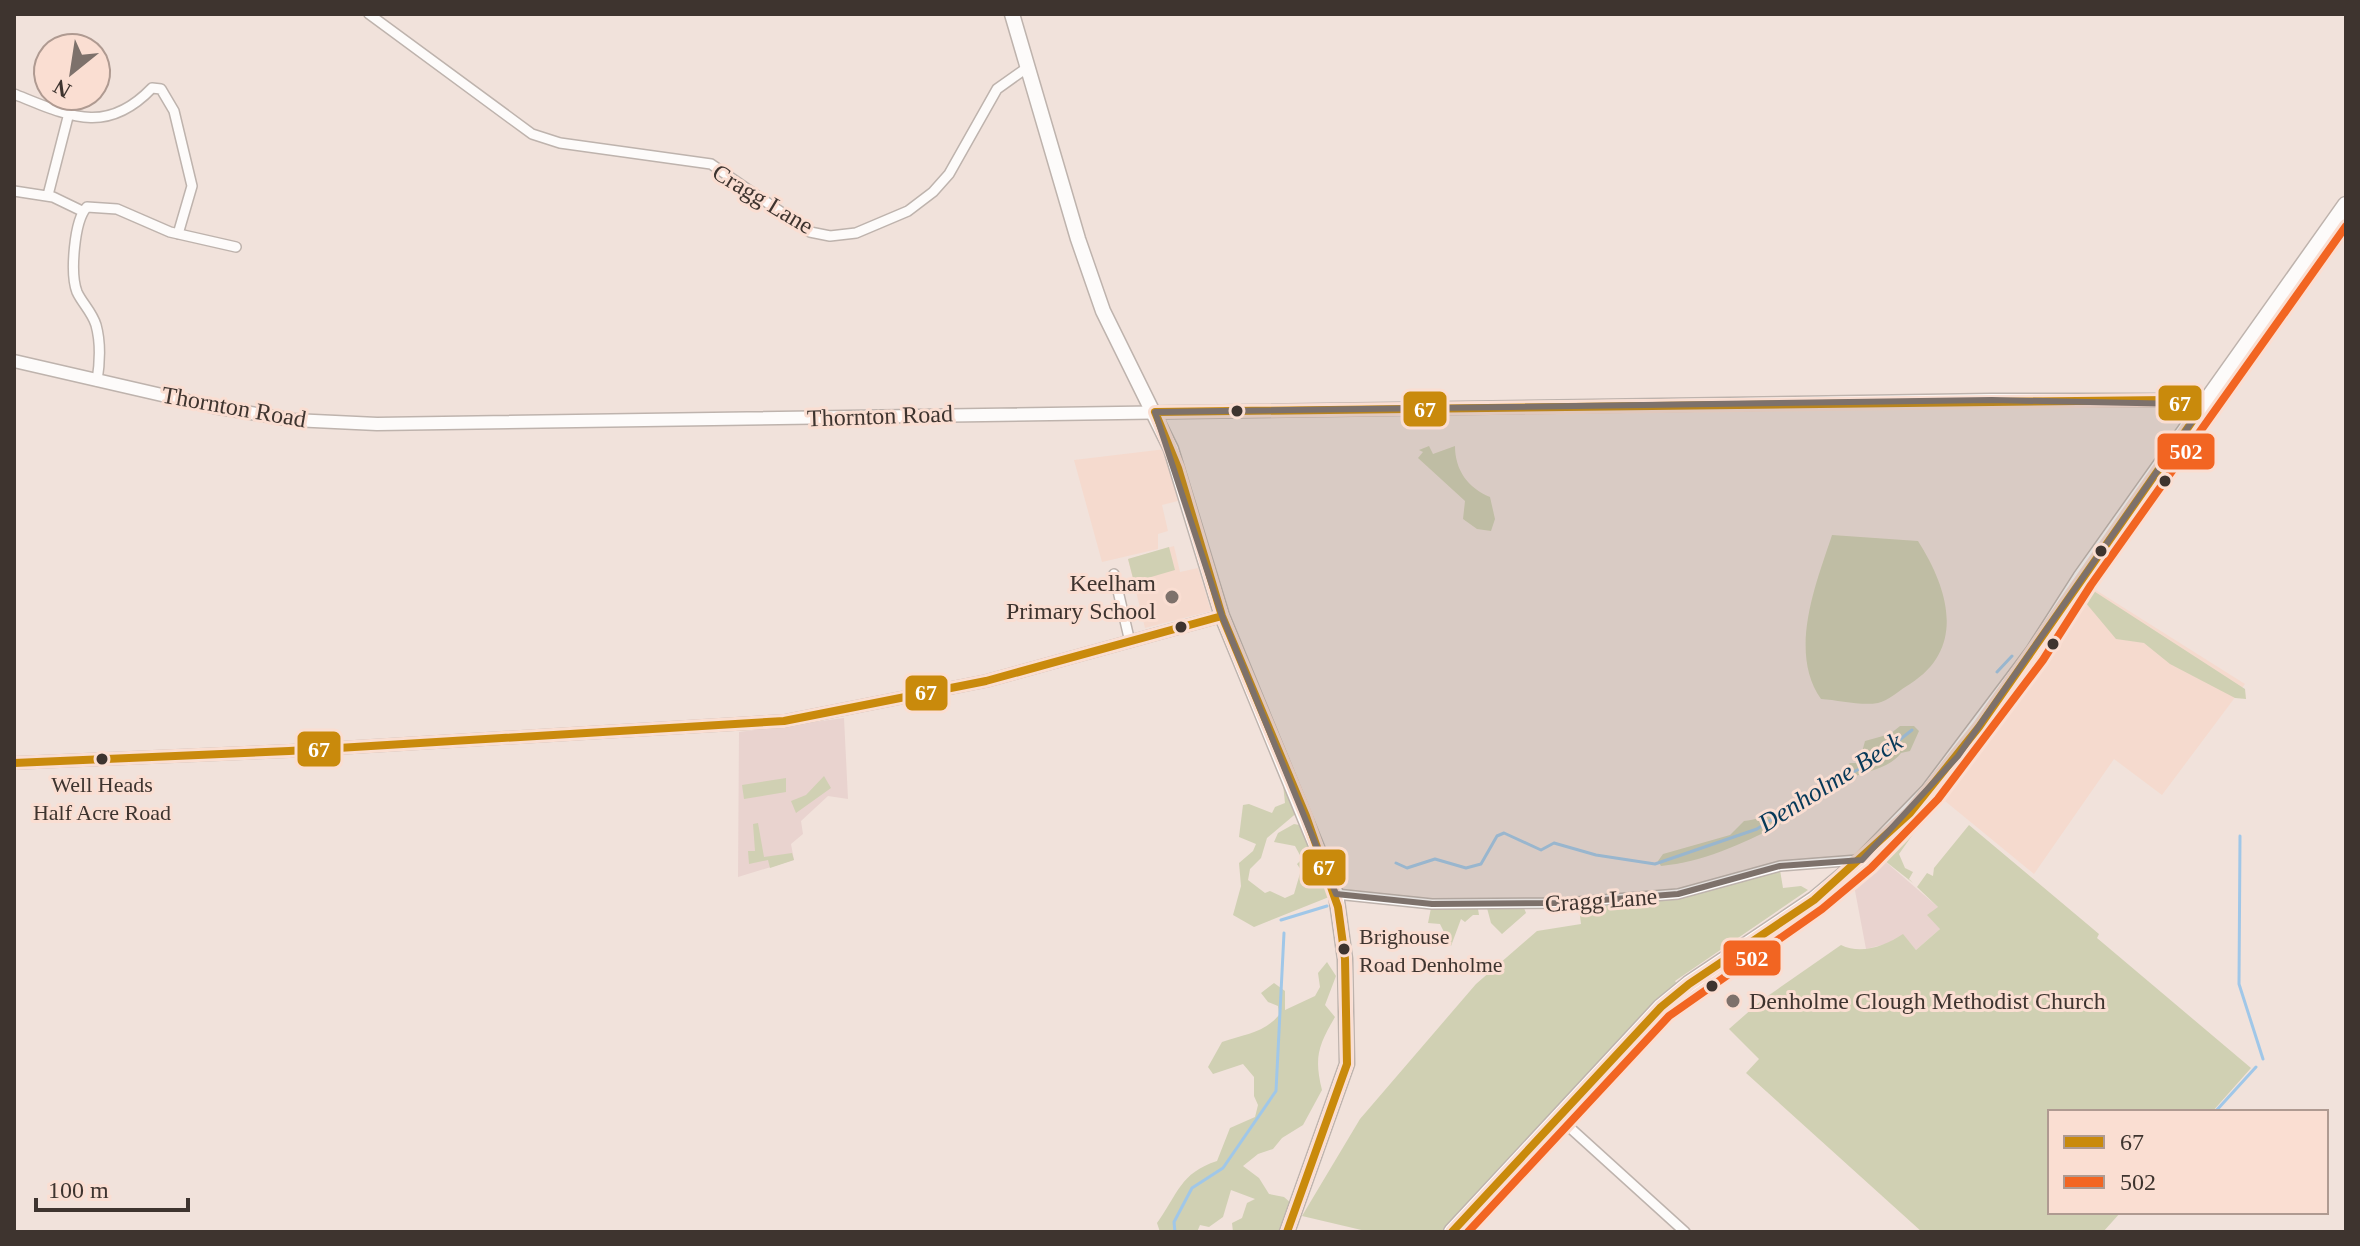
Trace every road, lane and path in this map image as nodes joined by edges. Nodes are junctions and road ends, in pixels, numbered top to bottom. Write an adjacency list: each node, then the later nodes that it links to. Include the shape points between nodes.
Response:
1 (369, 14): 3 (street, Cragg Lane, via 532,134 560,143 711,164 810,232 830,236 881,223 933,192 949,174 997,89)
2 (1012, 14): 3 (main road)
3 (1028, 67): 14 (main road, via 1103,311)
4 (14, 94): 5 (street)
5 (69, 113): 7 (street); 10 (street, via 112,117 152,88 161,89 174,111 192,186)
6 (14, 191): 7 (street)
7 (48, 195): 9 (street)
8 (2346, 205): 15 (highway)
9 (82, 211): 10 (street, via 93,206 117,209); 13 (street, via 74,277 96,325)
10 (178, 234): 11 (street)
11 (236, 247)
12 (14, 361): 13 (main road, Thornton Road)
13 (97, 381): 14 (main road, Thornton Road, via 293,420 377,424)
14 (1155, 412): 15 (main road, Thornton Road, via 2167,400 2183,404); 17 (main road, via 1178,468)
15 (2196, 416): 20 (highway, via 1958,756)
16 (1114, 574): 18 (street)
17 (1222, 616): 18 (street); 21 (main road)
18 (1130, 642): 19 (street, via 986,681 784,721)
19 (14, 763)
20 (1862, 860): 21 (street, Cragg Lane, via 1780,866 1678,894 1565,903 1432,904); 22 (highway, via 1661,1007)
21 (1336, 894): 23 (main road, via 1345,959 1347,1064)
22 (1557, 1116): 24 (highway); 25 (street)
23 (1287, 1232)
24 (1452, 1232)
25 (1685, 1232)

